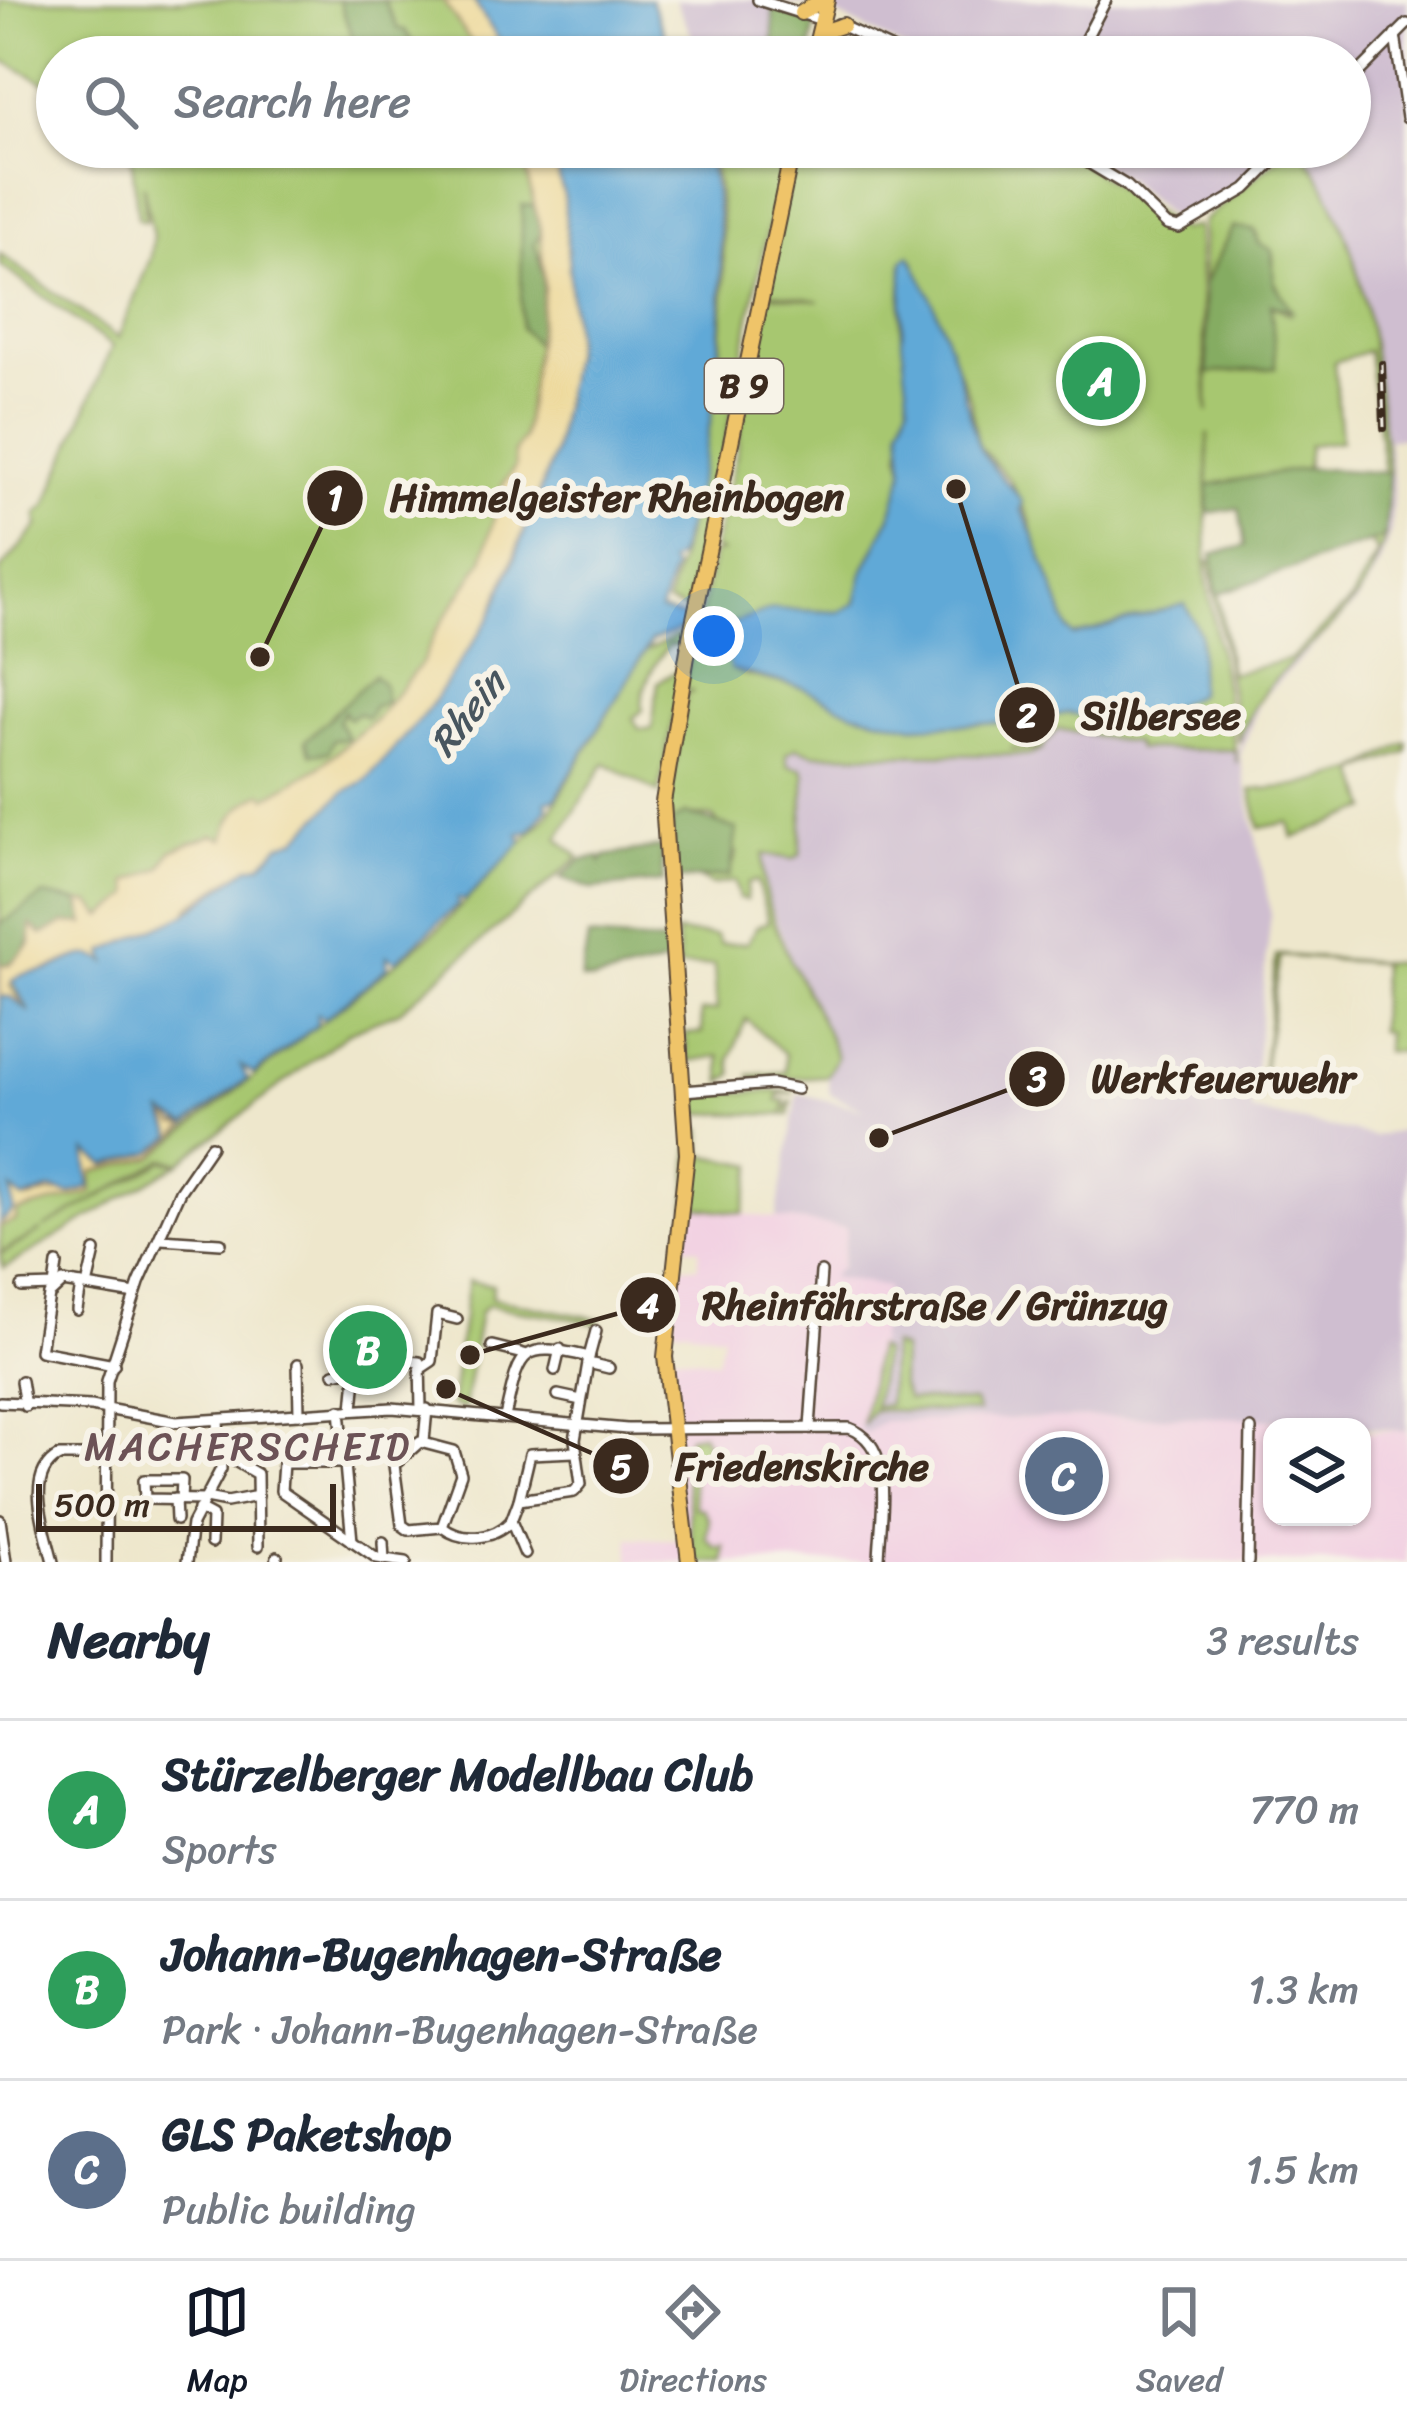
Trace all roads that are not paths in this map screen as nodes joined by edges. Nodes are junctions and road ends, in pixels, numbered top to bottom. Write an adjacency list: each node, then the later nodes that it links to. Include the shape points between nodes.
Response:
1 (758, 0): 4 (street)
2 (825, 0): 4 (main road); 5 (main road)
3 (1106, 0): 12 (street)
4 (801, 13): 5 (street)
5 (822, 20): 7 (street); 9 (main road)
6 (1407, 24): 8 (street)
7 (843, 26): 10 (main road); 11 (street)
8 (1395, 35): 13 (street); 14 (street)
9 (818, 36)
10 (824, 36)
11 (864, 36)
12 (1087, 36)
13 (1371, 60)
14 (1407, 118)
15 (789, 168): 19 (main road, B 9, via 664,795)
16 (1096, 168): 17 (street, via 1179,228)
17 (1267, 168)
18 (796, 1089): 19 (street)
19 (683, 1091): 57 (main road, B 9, via 687,1163 664,1358)
20 (211, 1146): 21 (street)
21 (161, 1239): 22 (street); 29 (street)
22 (221, 1243)
23 (95, 1251): 26 (street)
24 (56, 1264): 27 (street)
25 (821, 1272): 58 (street)
26 (84, 1285): 27 (street); 29 (street); 30 (street)
27 (54, 1286): 28 (street); 38 (street, via 40,1352)
28 (22, 1287)
29 (135, 1294): 38 (street)
30 (77, 1310)
31 (457, 1318): 39 (street, via 437,1313)
32 (596, 1331): 36 (street)
33 (492, 1346): 35 (street)
34 (560, 1349): 35 (street); 36 (street); 42 (street)
35 (524, 1354): 54 (street)
36 (588, 1360): 40 (street); 46 (street)
37 (298, 1364): 53 (street)
38 (113, 1365): 49 (street)
39 (429, 1365): 41 (street, via 368,1358); 51 (street)
40 (609, 1368)
41 (358, 1370): 43 (street); 50 (street)
42 (555, 1370)
43 (334, 1373)
44 (21, 1381): 48 (street)
45 (558, 1395): 46 (street)
46 (580, 1400): 56 (street)
47 (0, 1402): 48 (street)
48 (25, 1406): 49 (street)
49 (103, 1408): 55 (street, via 169,1422); 63 (street)
50 (352, 1409): 51 (street); 52 (street)
51 (424, 1409): 54 (street); 60 (street)
52 (340, 1410): 53 (street); 64 (street)
53 (299, 1414): 55 (street)
54 (505, 1417): 56 (street)
55 (218, 1421): 61 (street)
56 (578, 1424): 57 (street); 62 (street)
57 (681, 1427): 58 (street); 86 (main road, B 9, via 676,1458)
58 (810, 1427): 87 (street, via 854,1429 873,1444)
59 (1251, 1429): 88 (street)
60 (424, 1441): 74 (street, via 452,1449 460,1463); 74 (street, via 394,1465 402,1525)
61 (218, 1451): 65 (street, via 257,1474); 68 (street, via 220,1474)
62 (575, 1452): 66 (street, via 530,1454); 66 (street, via 578,1490)
63 (104, 1456): 82 (street, via 59,1456 41,1472); 83 (street)
64 (345, 1463): 75 (street); 75 (street, via 283,1463 284,1494)
65 (258, 1496): 69 (street); 78 (street)
66 (519, 1497): 73 (street)
67 (178, 1499): 67 (street, via 182,1475 144,1480 145,1499); 68 (street); 72 (street)
68 (203, 1502): 69 (street); 77 (street); 84 (street)
69 (232, 1502): 70 (street)
70 (232, 1519)
71 (0, 1520): 81 (street)
72 (176, 1520)
73 (511, 1521): 74 (street, via 476,1538); 79 (street)
74 (442, 1527)
75 (352, 1540): 80 (street)
76 (383, 1542): 80 (street)
77 (212, 1543)
78 (259, 1546)
79 (525, 1555)
80 (384, 1560): 85 (street)
81 (6, 1562)
82 (53, 1562)
83 (106, 1562)
84 (188, 1562)
85 (406, 1562)
86 (689, 1562)
87 (880, 1562)
88 (1248, 1562)

